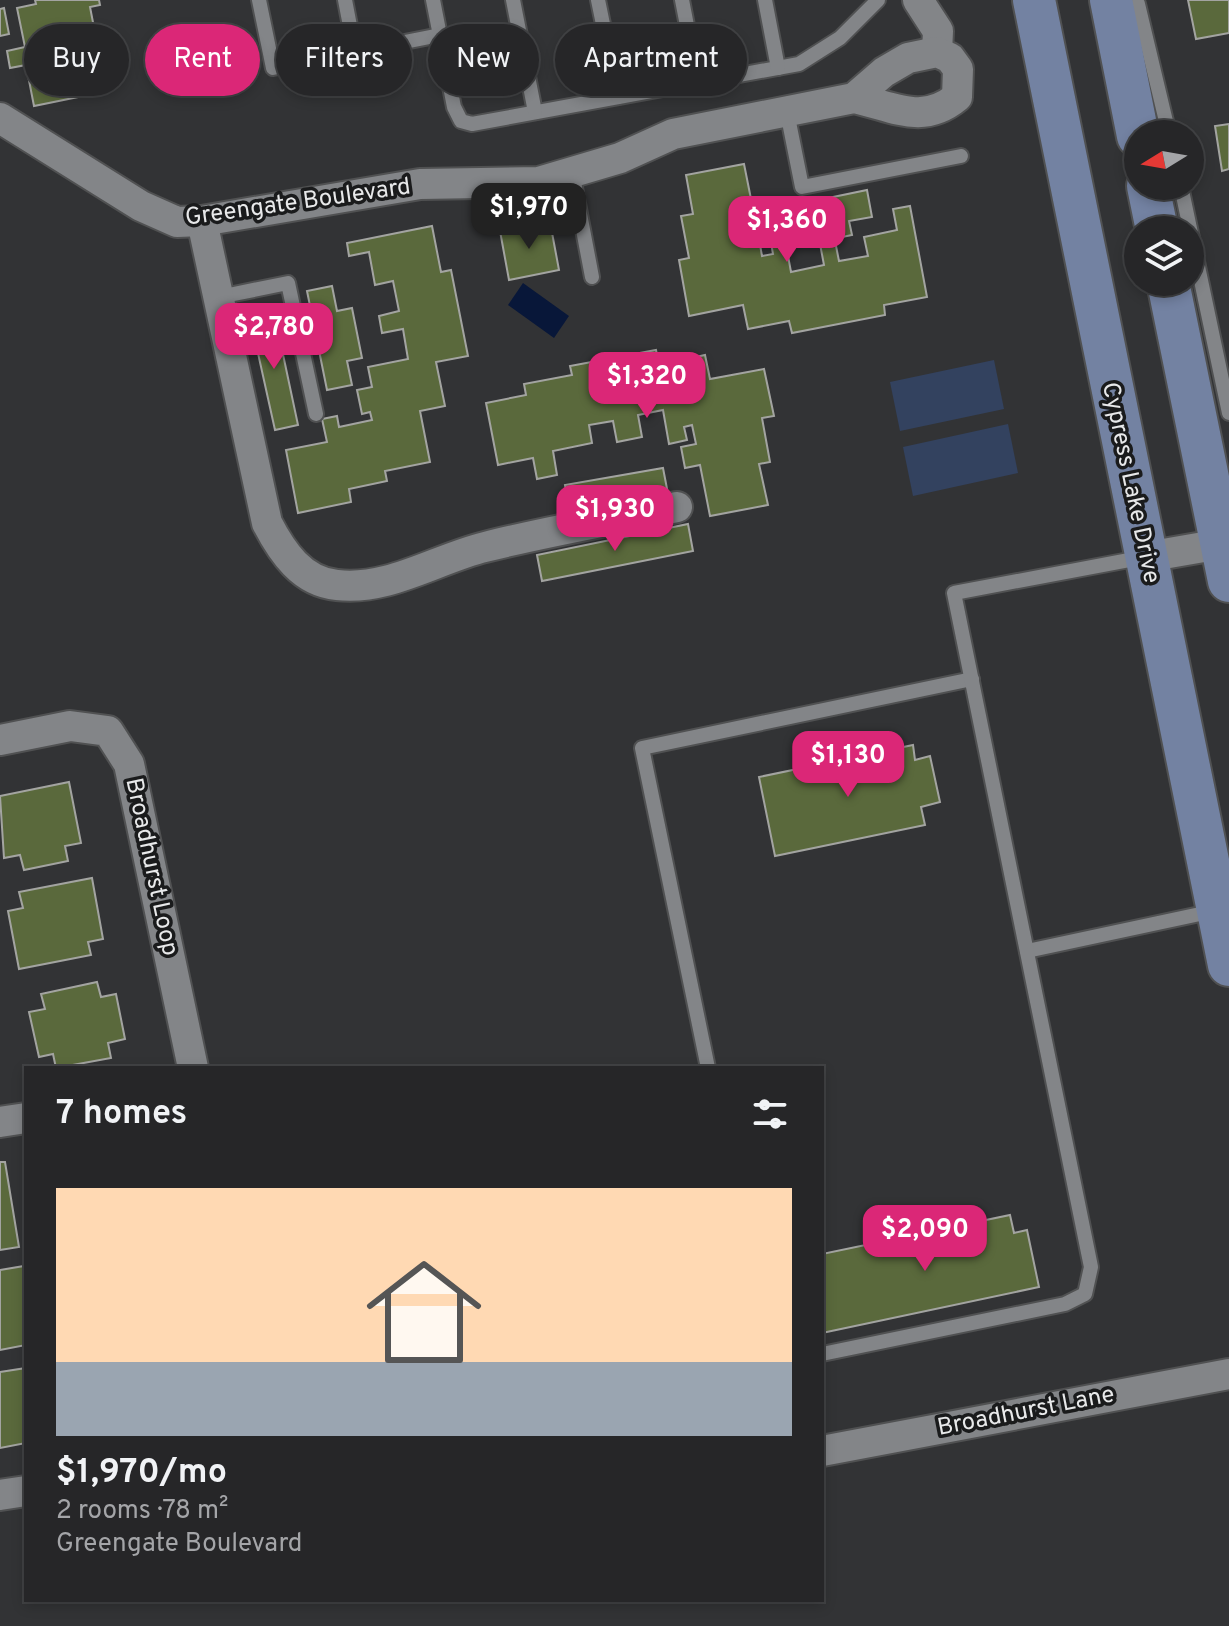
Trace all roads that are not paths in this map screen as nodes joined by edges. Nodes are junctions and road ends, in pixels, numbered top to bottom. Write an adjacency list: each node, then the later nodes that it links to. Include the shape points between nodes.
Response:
1 (259, 0): 16 (lane)
2 (345, 0): 12 (lane)
3 (433, 0): 13 (lane)
4 (513, 0): 24 (lane)
5 (598, 0): 21 (lane)
6 (682, 0): 14 (lane)
7 (765, 0): 17 (lane)
8 (878, 0): 17 (lane, via 818,55)
9 (918, 0): 15 (street, Greengate Boulevard, via 938,31)
10 (1034, 0): 37 (main road, Cypress Lake Drive)
11 (1124, 2): 23 (main road)
12 (350, 24)
13 (438, 24)
14 (687, 24)
15 (937, 52): 22 (street, Greengate Boulevard, via 908,58); 22 (street, Greengate Boulevard, via 958,69 960,84 957,97 944,108 905,113)
16 (276, 67)
17 (778, 68): 18 (lane)
18 (747, 73)
19 (452, 96): 24 (lane, via 461,121 472,124)
20 (623, 96): 21 (lane)
21 (618, 97): 24 (lane)
22 (854, 98): 25 (street, Greengate Boulevard)
23 (1143, 110)
24 (535, 112)
25 (787, 112): 27 (lane, via 802,187); 28 (street, Greengate Boulevard, via 673,134)
26 (0, 118): 30 (street, Greengate Boulevard, via 141,206 177,222)
27 (961, 156)
28 (572, 172): 30 (street, Greengate Boulevard, via 539,182 420,184); 31 (lane)
29 (1184, 200): 34 (lane)
30 (202, 221): 33 (street)
31 (592, 277)
32 (1171, 296): 38 (main road)
33 (219, 297): 35 (lane, via 288,283); 36 (street, via 267,523 295,565 316,579 336,585 389,580 485,547)
34 (1229, 413)
35 (316, 414)
36 (677, 507)
37 (1146, 557): 38 (street); 39 (lane, via 954,593); 41 (main road, Cypress Lake Drive)
38 (1225, 562)
39 (972, 679): 42 (lane); 45 (lane, via 642,748)
40 (0, 740): 44 (street, Broadhurst Loop, via 70,726 108,731 129,764)
41 (1218, 911): 42 (lane); 43 (main road, Cypress Lake Drive)
42 (1027, 951): 48 (lane, via 1091,1267 1085,1294 1065,1304)
43 (1229, 965)
44 (193, 1066)
45 (708, 1066)
46 (24, 1118): 47 (street)
47 (0, 1122)
48 (824, 1354)
49 (1229, 1374): 50 (street, Broadhurst Lane)
50 (824, 1451)
51 (24, 1491): 52 (street)
52 (0, 1495)

